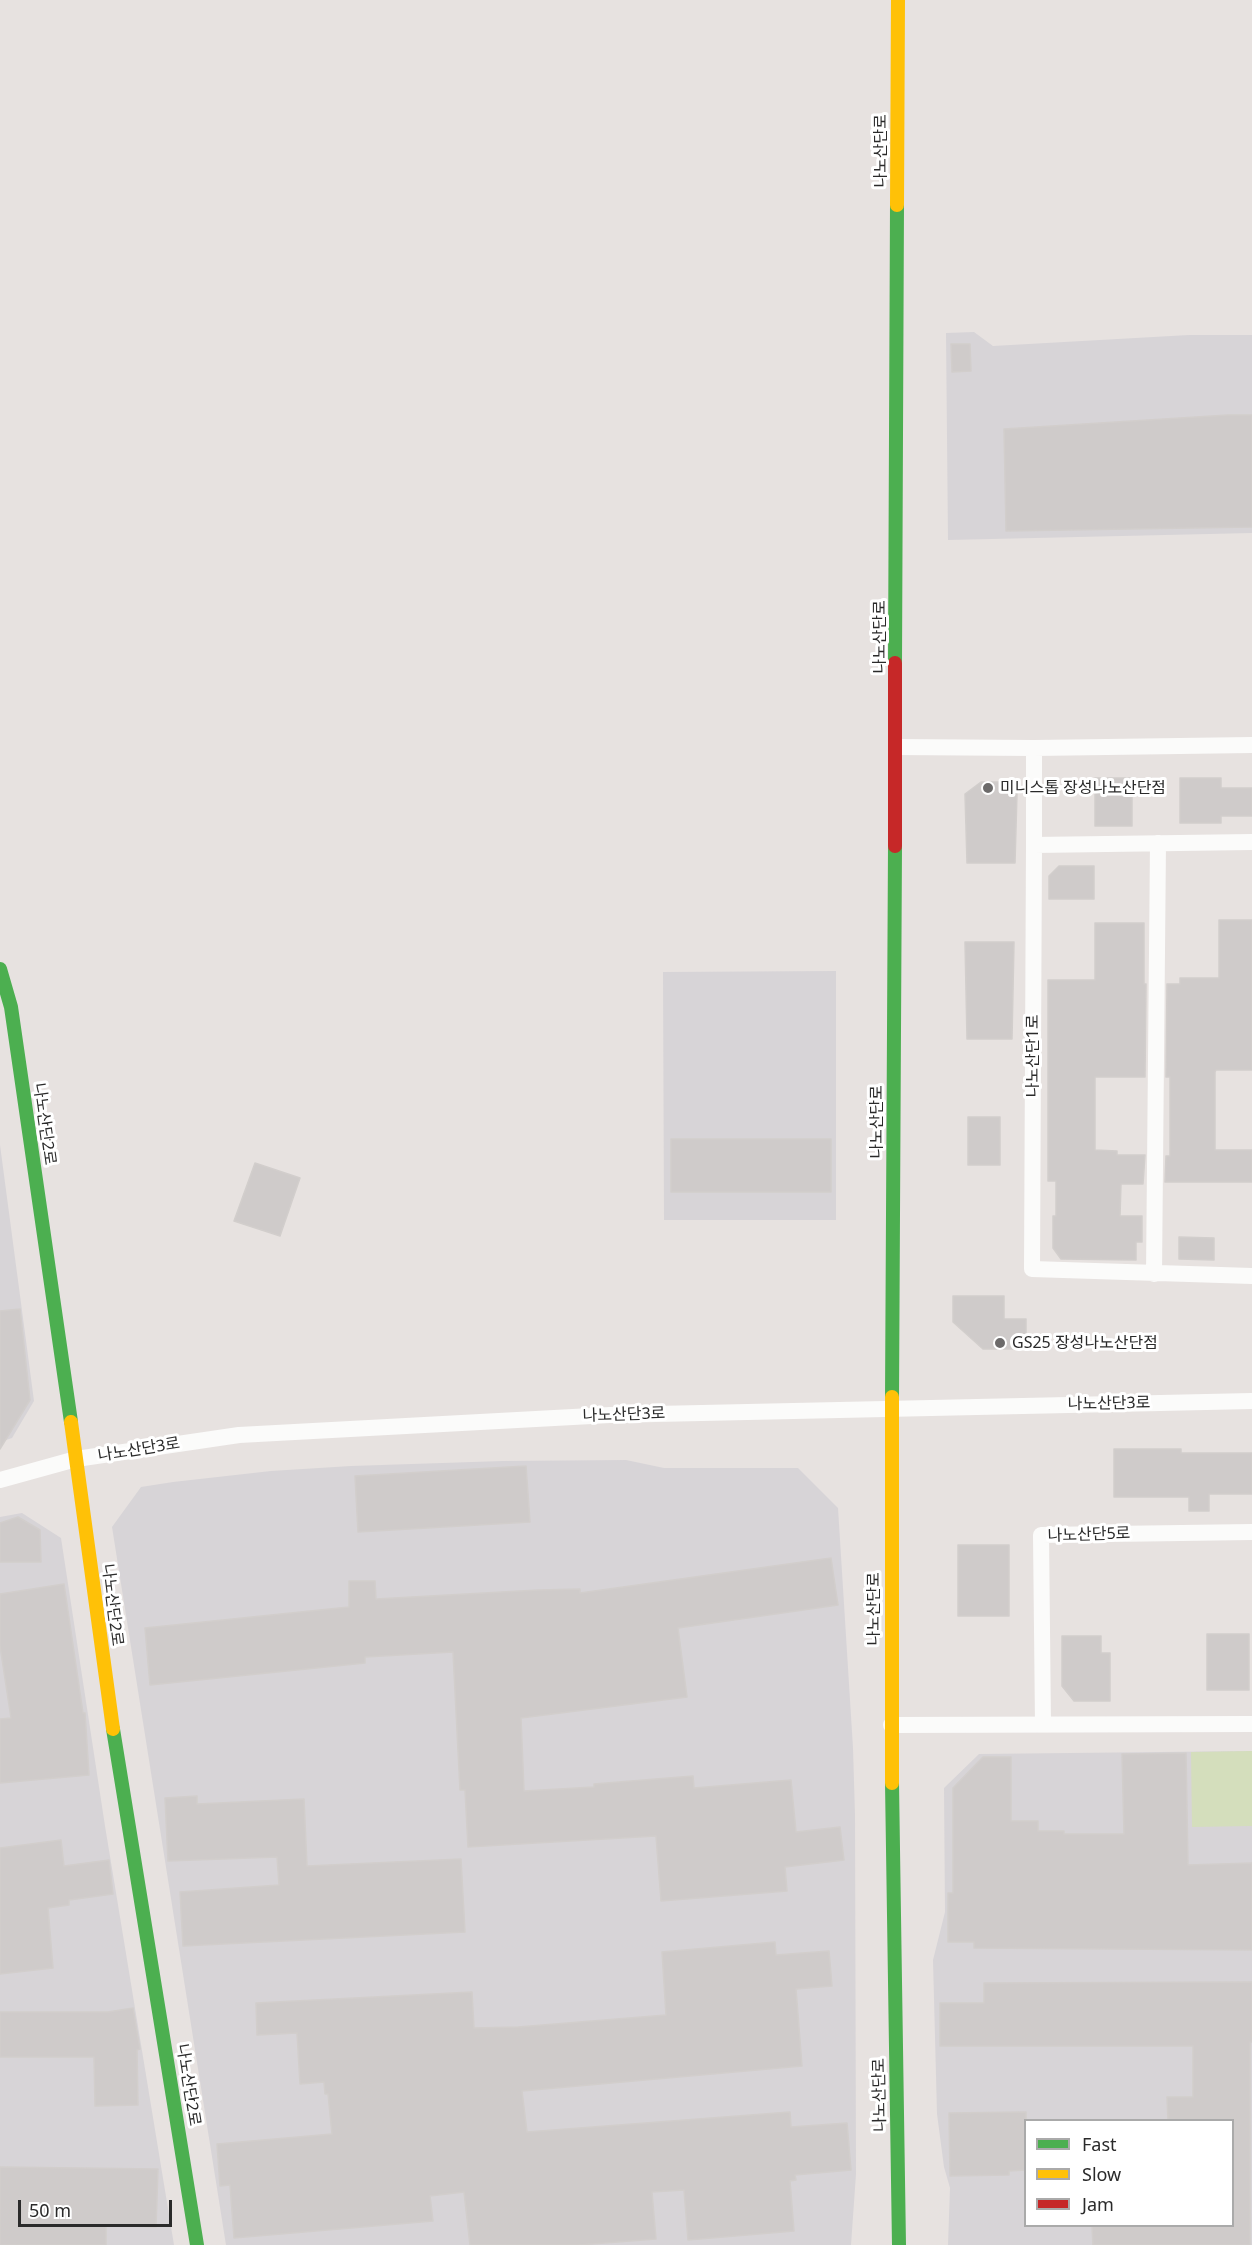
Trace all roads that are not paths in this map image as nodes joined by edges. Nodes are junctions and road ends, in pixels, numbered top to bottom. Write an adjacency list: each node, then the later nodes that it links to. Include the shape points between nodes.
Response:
1 (898, 0): 3 (street, 나노산단로)
2 (1252, 745): 4 (street)
3 (896, 747): 4 (street); 12 (street, 나노산단로)
4 (1034, 748): 7 (street)
5 (1252, 842): 6 (street)
6 (1158, 843): 7 (street); 9 (street)
7 (1034, 844): 9 (street, 나노산단1로, via 1032,1269)
8 (0, 969): 13 (street, 나노산단2로, via 11,1007)
9 (1154, 1274): 10 (street, 나노산단1로)
10 (1252, 1276)
11 (1252, 1401): 12 (street, 나노산단3로)
12 (891, 1408): 13 (street, 나노산단3로, via 610,1415 239,1435); 18 (street, 나노산단로)
13 (76, 1459): 14 (street, 나노산단3로); 19 (street, 나노산단2로, via 102,1658)
14 (0, 1480)
15 (1252, 1532): 16 (street, 나노산단5로, via 1041,1535)
16 (1043, 1724): 17 (street); 18 (street)
17 (1252, 1724)
18 (891, 1725): 20 (street, 나노산단로)
19 (197, 2245)
20 (899, 2245)

